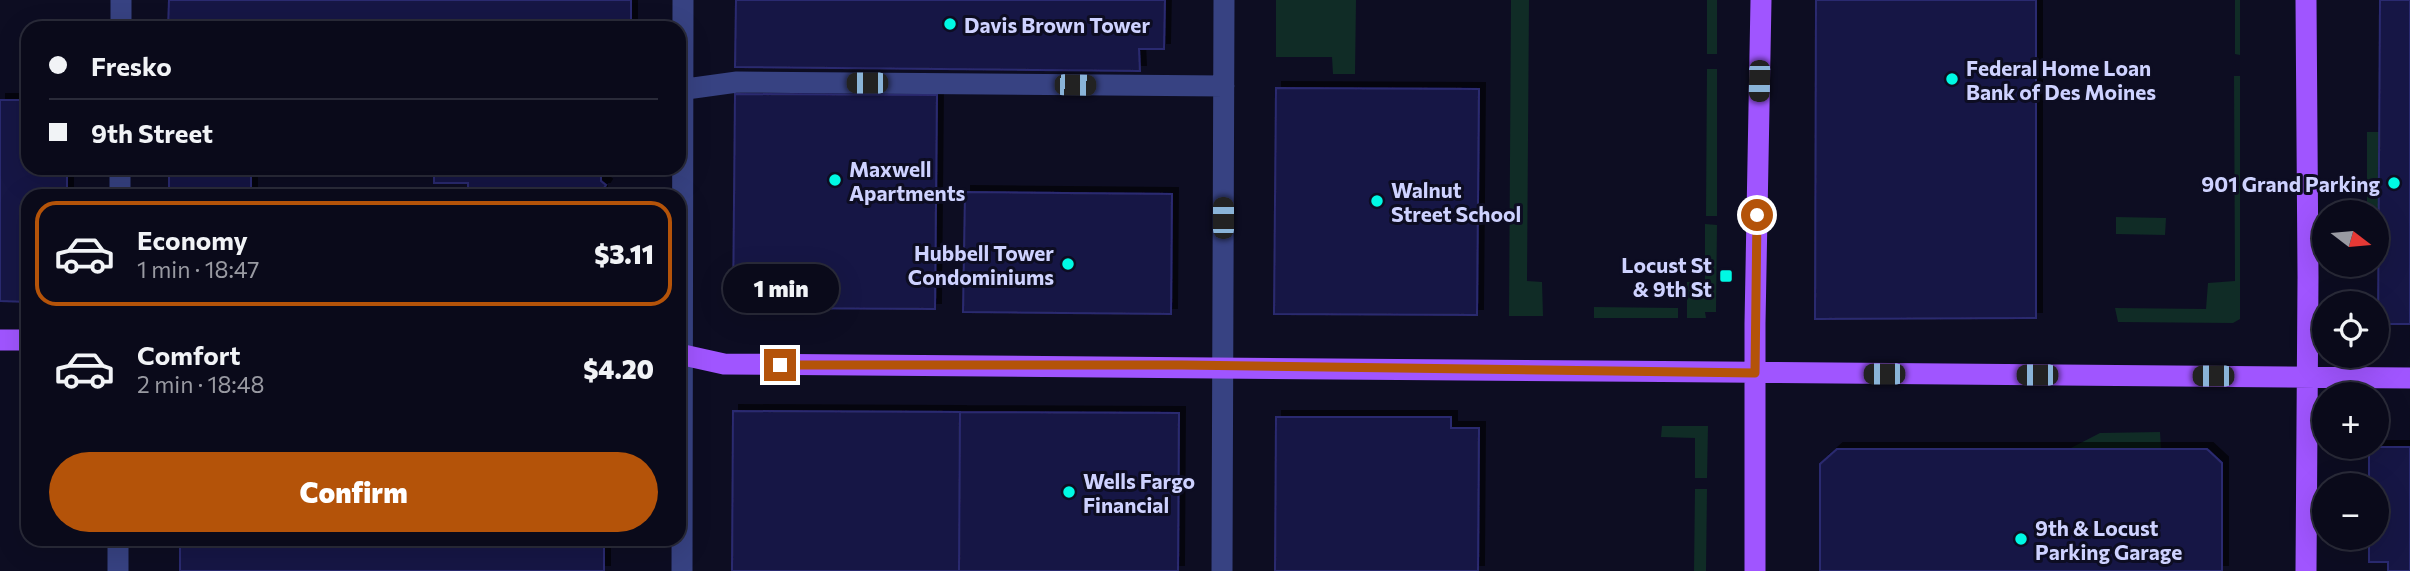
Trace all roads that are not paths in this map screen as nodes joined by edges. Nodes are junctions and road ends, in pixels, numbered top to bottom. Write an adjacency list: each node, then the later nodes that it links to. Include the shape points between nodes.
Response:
1 (121, 0): 6 (street)
2 (683, 0): 7 (street)
3 (1224, 0): 8 (street)
4 (1761, 0): 16 (main road)
5 (2306, 0): 17 (main road)
6 (121, 21)
7 (683, 21)
8 (1224, 86): 9 (street, via 737,82); 15 (street)
9 (686, 89)
10 (0, 340): 11 (main road)
11 (21, 340)
12 (0, 348): 13 (street)
13 (21, 348)
14 (686, 356): 15 (main road, via 724,365)
15 (1223, 367): 16 (main road); 23 (street)
16 (1755, 373): 17 (main road); 24 (main road)
17 (2308, 377): 18 (main road); 25 (main road)
18 (2410, 378)
19 (118, 546): 21 (street)
20 (682, 546): 22 (street)
21 (118, 571)
22 (682, 571)
23 (1222, 571)
24 (1755, 571)
25 (2306, 571)

